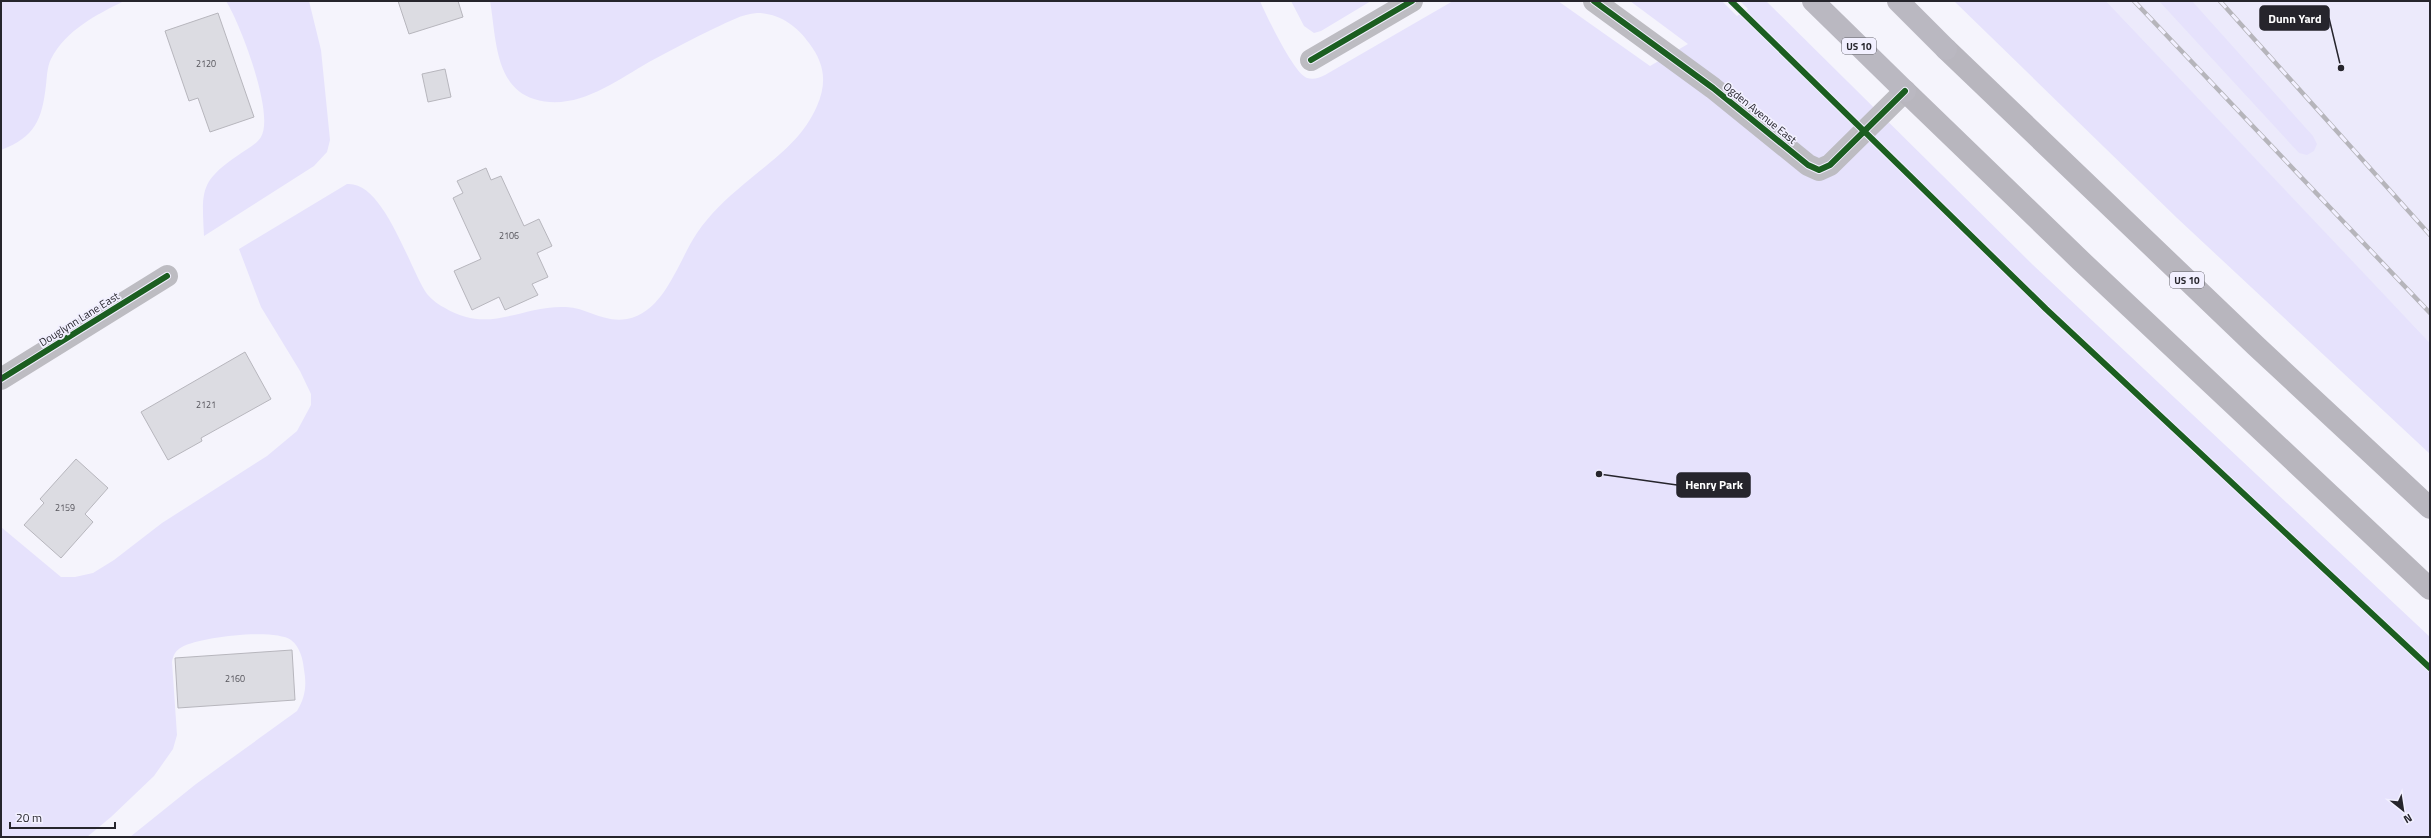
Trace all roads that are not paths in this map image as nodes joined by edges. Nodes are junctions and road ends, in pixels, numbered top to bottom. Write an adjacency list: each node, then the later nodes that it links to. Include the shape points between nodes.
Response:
1 (1412, 1): 5 (street)
2 (1594, 1): 6 (street, Ogden Avenue East, via 1713,88 1815,169 1830,165)
3 (1813, 1): 6 (highway, US 10)
4 (1898, 1): 9 (highway, US 10, via 2250,340)
5 (1311, 60)
6 (1905, 91): 10 (highway, US 10, via 2080,260)
7 (167, 276): 8 (street, Douglynn Lane East)
8 (1, 379)
9 (2430, 508)
10 (2430, 589)

